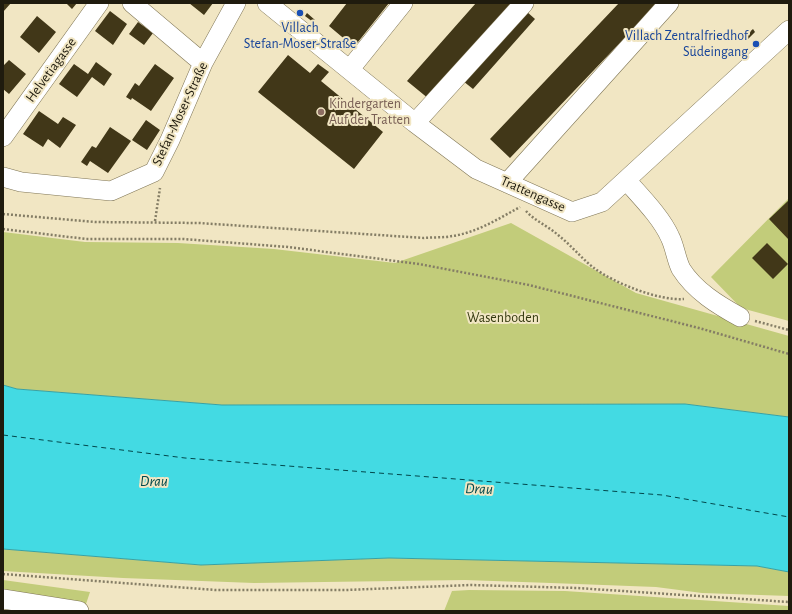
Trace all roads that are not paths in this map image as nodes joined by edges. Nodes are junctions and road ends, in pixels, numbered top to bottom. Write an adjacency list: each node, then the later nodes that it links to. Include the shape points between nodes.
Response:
1 (100, 3): 12 (street, Helvetiagasse)
2 (132, 3): 9 (street)
3 (236, 3): 9 (street, Stefan-Moser-Straße)
4 (403, 3): 10 (street)
5 (524, 3): 11 (street)
6 (669, 3): 15 (street)
7 (275, 5): 10 (street, Trattengasse)
8 (789, 30): 14 (street, Trattengasse)
9 (203, 63): 13 (street, Stefan-Moser-Straße, via 154,172 111,191 21,182)
10 (350, 69): 11 (street, Trattengasse)
11 (415, 123): 15 (street, Trattengasse, via 476,169)
12 (3, 137)
13 (3, 177)
14 (627, 181): 15 (street, Trattengasse, via 602,202 572,212); 16 (street, via 644,199 670,236 681,268 716,304)
15 (507, 183)
16 (740, 317)
17 (3, 599): 18 (street)
18 (79, 611)

